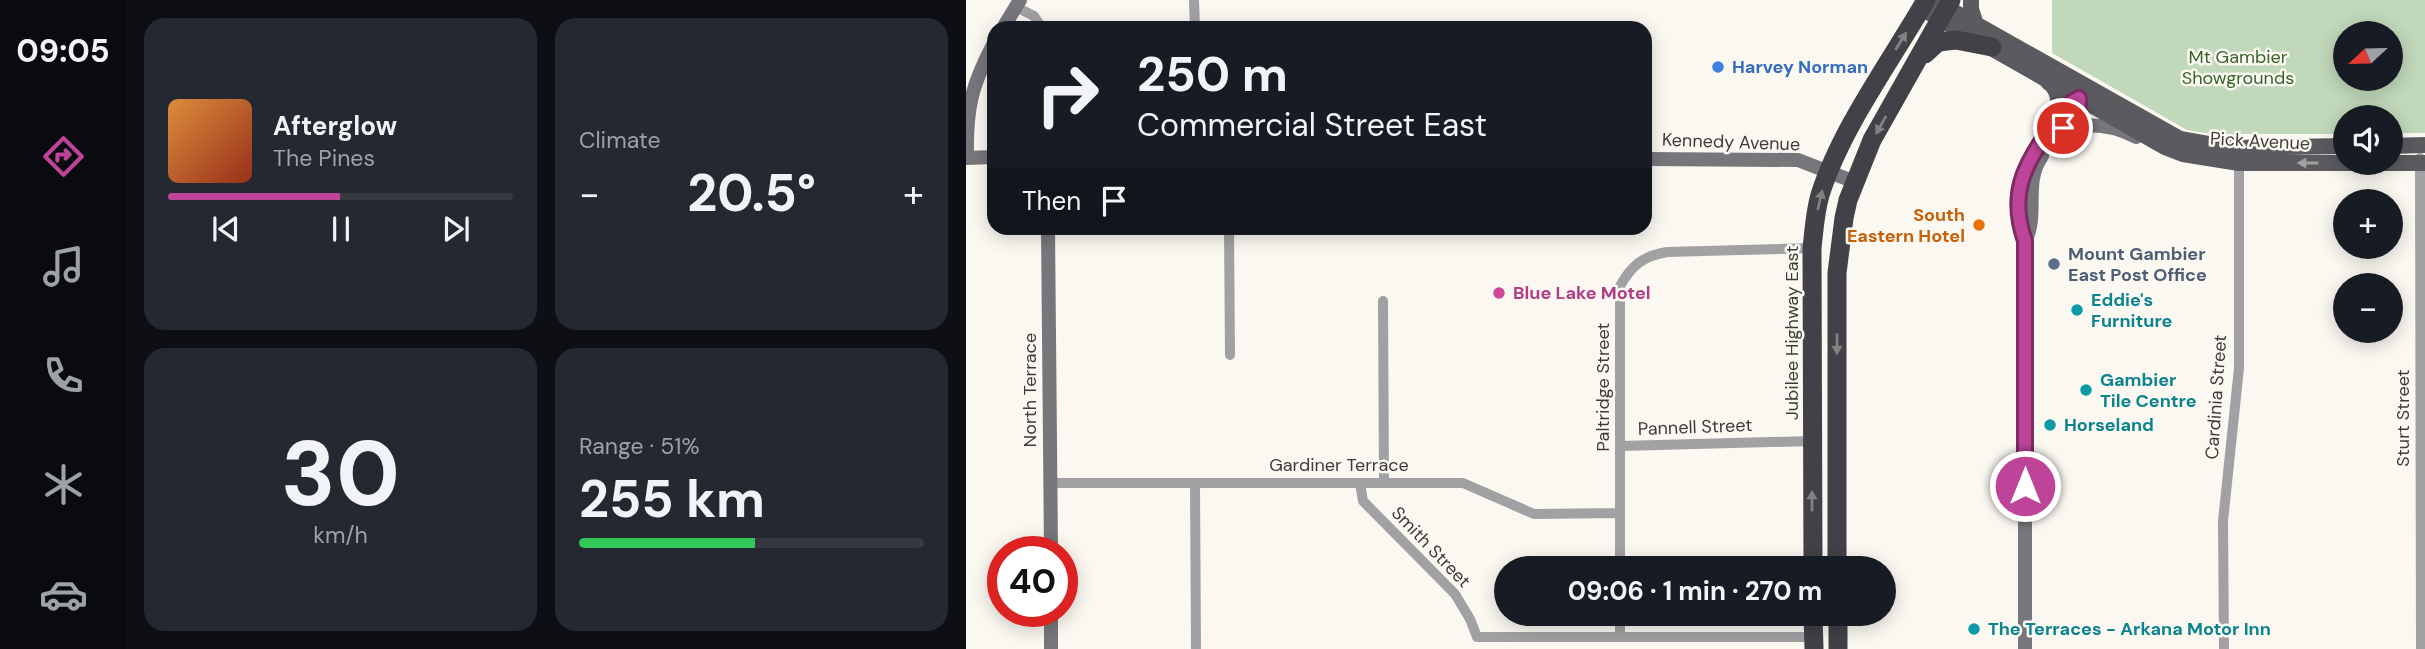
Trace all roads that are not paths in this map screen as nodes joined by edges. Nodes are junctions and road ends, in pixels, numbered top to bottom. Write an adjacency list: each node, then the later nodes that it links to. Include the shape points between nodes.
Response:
1 (1194, 0): 7 (street)
2 (1971, 0): 8 (main road)
3 (1018, 4): 5 (street); 6 (street)
4 (1936, 6): 8 (main road, Pick Avenue); 9 (main road, Pick Avenue); 11 (highway); 26 (highway, Jubilee Highway East, one-way to 4, via 1869,92)
5 (1007, 21)
6 (1037, 21)
7 (1195, 21)
8 (1976, 25): 13 (main road, Pick Avenue)
9 (1992, 47): 11 (highway, via 1956,40 1938,42); 12 (main road, Pick Avenue)
10 (987, 56): 14 (street)
11 (1915, 65): 27 (highway, one-way to 27, via 1872,140)
12 (2043, 78): 13 (main road, Pick Avenue); 16 (main road, via 2058,94)
13 (2082, 92): 16 (street, via 2070,102); 19 (main road, Pick Avenue); 21 (main road, Pick Avenue, via 2180,139)
14 (966, 116)
15 (966, 116): 22 (street)
16 (2059, 124): 19 (street, via 2106,127); 56 (street, via 2033,152 2022,173)
17 (2422, 145): 18 (main road); 25 (street, Sturt Street)
18 (2403, 146)
19 (2165, 147): 21 (main road, Pick Avenue, via 2209,160)
20 (2333, 147): 21 (main road, Pick Avenue)
21 (2239, 156): 25 (main road, Pick Avenue, one-way to 21); 57 (street, Cardinia Street, via 2239,368 2223,521)
22 (967, 158): 23 (street)
23 (987, 158)
24 (1652, 159): 26 (street, Kennedy Avenue, via 1798,160)
25 (2422, 163): 58 (street, Sturt Street)
26 (1829, 170): 27 (street, Kennedy Avenue); 30 (highway, Jubilee Highway East, one-way to 26, via 1819,198)
27 (1855, 182): 40 (highway, one-way to 40, via 1836,273)
28 (1048, 235): 35 (street, North Terrace)
29 (1229, 235): 32 (street)
30 (1812, 248): 33 (highway, Jubilee Highway East); 34 (street, Paltridge Street, via 1667,252 1637,262 1620,286)
31 (1382, 301): 38 (street)
32 (1230, 355)
33 (1812, 441): 34 (street, Pannell Street); 41 (highway, Jubilee Highway East, one-way to 33)
34 (1620, 446): 39 (street, Paltridge Street)
35 (1050, 483): 36 (street, Gardiner Terrace); 42 (street, North Terrace)
36 (1195, 483): 37 (street, Gardiner Terrace); 53 (street)
37 (1360, 483): 38 (street, Gardiner Terrace); 49 (street, Smith Street, via 1363,501 1455,594)
38 (1384, 483): 39 (street, Gardiner Terrace, via 1463,483 1534,514)
39 (1620, 513): 43 (street, Paltridge Street)
40 (1837, 533): 41 (highway); 45 (highway)
41 (1813, 534): 44 (highway, Jubilee Highway East)
42 (1051, 536)
43 (1620, 556)
44 (1813, 556)
45 (1838, 556)
46 (1620, 626): 50 (street)
47 (1838, 626): 55 (highway)
48 (1051, 627): 52 (street)
49 (1477, 637): 50 (street); 54 (street)
50 (1620, 637): 51 (street)
51 (1814, 643)
52 (1051, 649)
53 (1196, 649)
54 (1471, 649)
55 (1838, 649)
56 (2025, 649)
57 (2224, 649)
58 (2421, 649)

